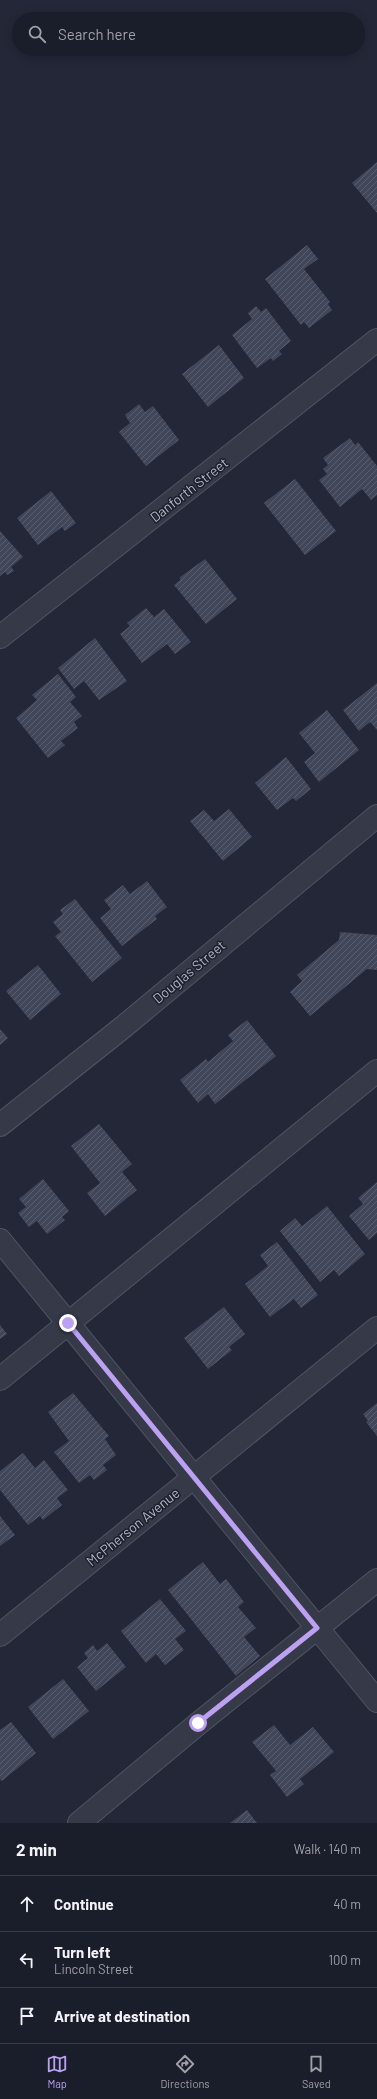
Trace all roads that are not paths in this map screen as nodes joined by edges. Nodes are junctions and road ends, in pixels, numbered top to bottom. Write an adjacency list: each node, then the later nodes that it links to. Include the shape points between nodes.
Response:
1 (377, 340): 2 (street, Danforth Street)
2 (0, 637)
3 (377, 816): 5 (street, Douglas Street, via 122,1028)
4 (377, 1071): 7 (street)
5 (0, 1125)
6 (0, 1240): 7 (street)
7 (68, 1323): 9 (street); 10 (street)
8 (377, 1328): 10 (street, McPherson Avenue)
9 (0, 1379)
10 (194, 1477): 12 (street); 13 (street, McPherson Avenue)
11 (377, 1580): 12 (street)
12 (317, 1628): 14 (street); 15 (street)
13 (0, 1635)
14 (377, 1701)
15 (79, 1823)

